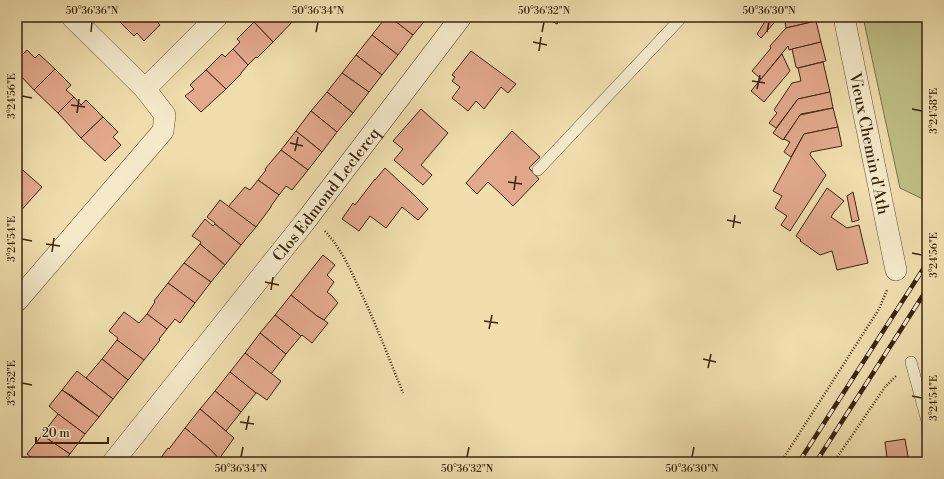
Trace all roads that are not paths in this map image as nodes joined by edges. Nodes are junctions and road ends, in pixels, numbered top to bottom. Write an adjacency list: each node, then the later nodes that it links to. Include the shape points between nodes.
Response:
1 (72, 17): 6 (street)
2 (217, 17): 6 (street)
3 (460, 17): 12 (street, Clos Edmond Leclercq, via 310,215)
4 (682, 17): 7 (lane)
5 (844, 17): 8 (street, Vieux Chemin d'Ath)
6 (145, 89): 9 (street, via 166,115 164,131)
7 (538, 170)
8 (896, 270)
9 (17, 301)
10 (911, 362): 11 (lane)
11 (927, 421)
12 (113, 462)

